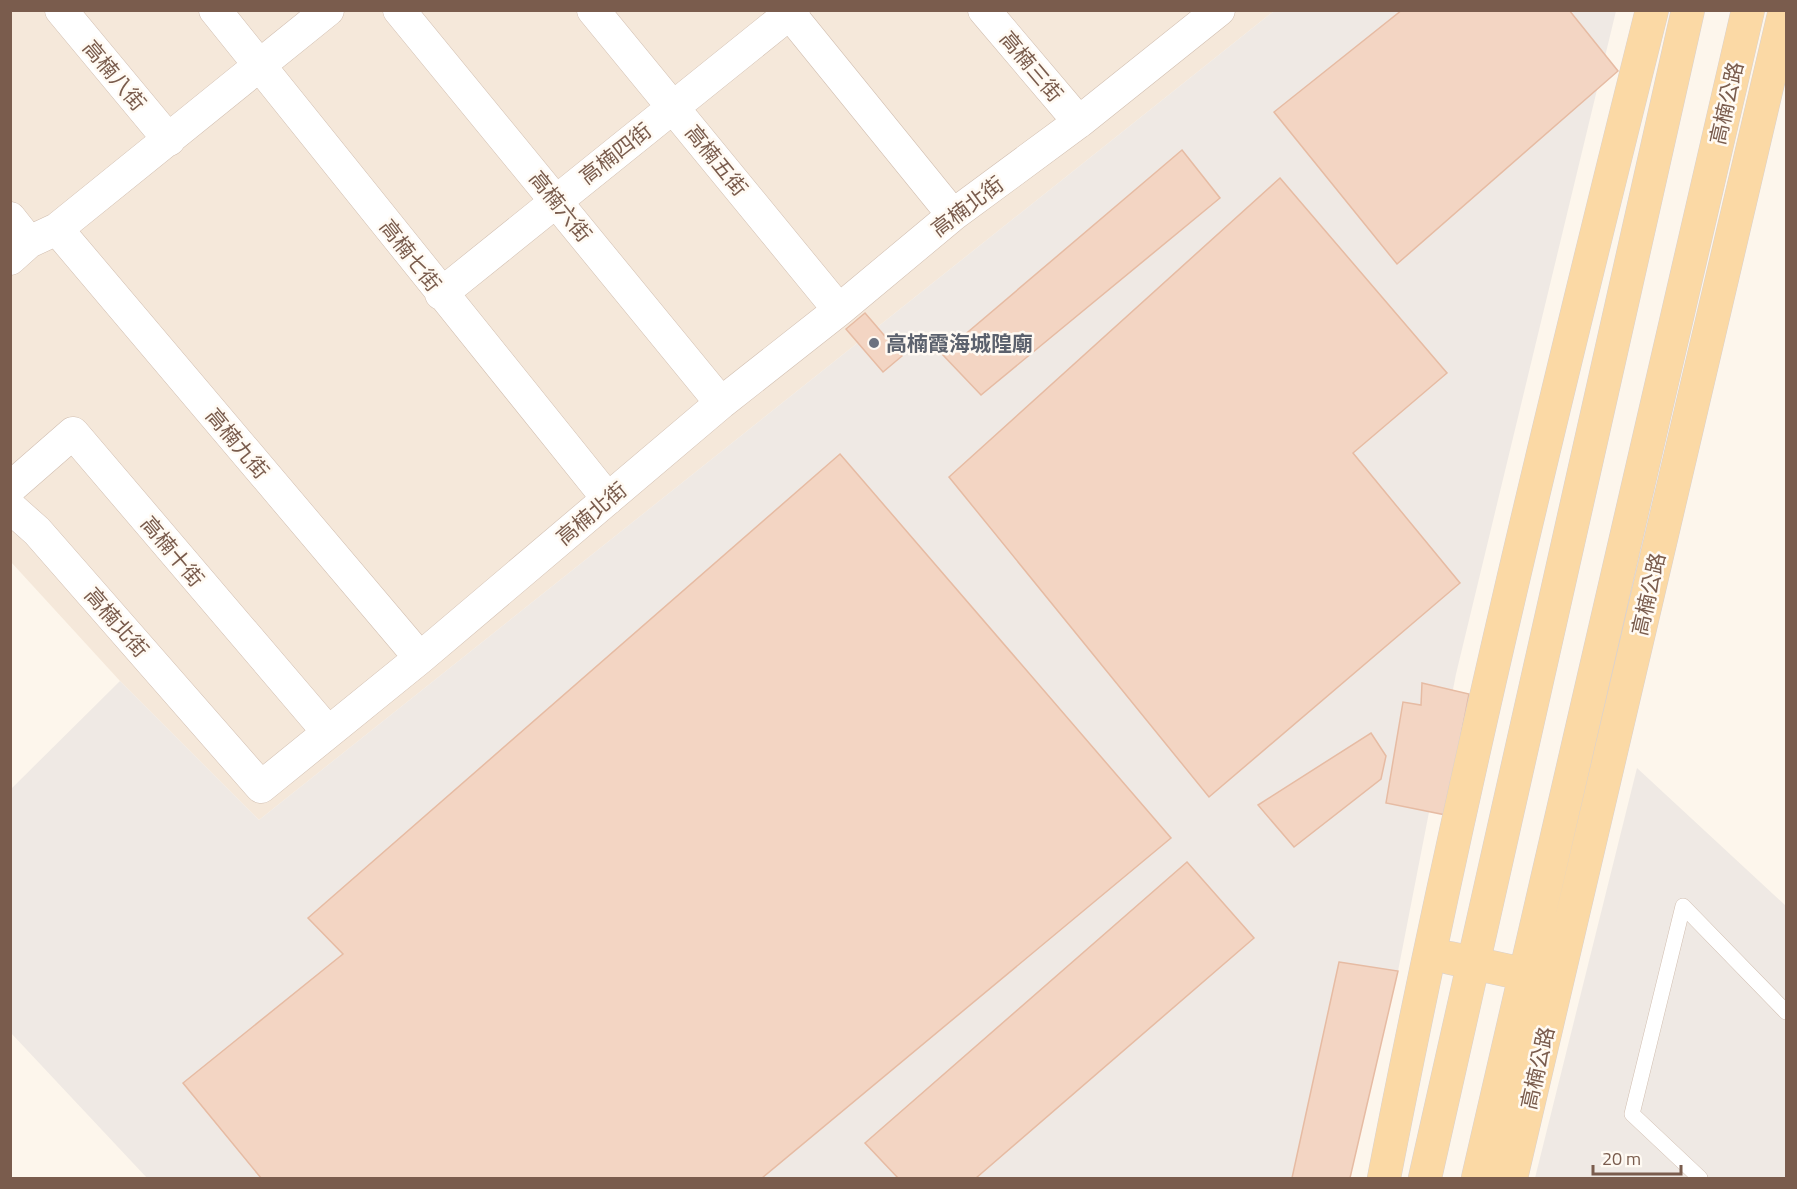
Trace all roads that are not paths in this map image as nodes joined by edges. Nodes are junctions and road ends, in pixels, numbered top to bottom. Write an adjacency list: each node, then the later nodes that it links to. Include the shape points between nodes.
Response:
1 (61, 10): 16 (street, 高楠八街)
2 (215, 10): 13 (street, 高楠七街)
3 (328, 10): 13 (street)
4 (399, 10): 17 (street, 高楠六街)
5 (593, 10): 14 (street, 高楠五街)
6 (984, 10): 15 (street, 高楠三街)
7 (1652, 10): 29 (main road, via 1589,261)
8 (1688, 10): 30 (main road)
9 (1748, 10): 31 (main road, 高楠公路)
10 (1785, 10): 32 (main road, 高楠公路)
11 (792, 12): 14 (street, 高楠四街); 18 (street, 高楠四街)
12 (1202, 16): 15 (street, 高楠北街)
13 (260, 65): 16 (street); 21 (street, 高楠七街)
14 (674, 107): 17 (street, 高楠四街); 22 (street, 高楠五街)
15 (1079, 122): 18 (street, 高楠北街)
16 (169, 140): 19 (street)
17 (556, 200): 21 (street, 高楠四街); 23 (street, 高楠六街)
18 (953, 214): 22 (street, 高楠北街)
19 (57, 229): 20 (street); 27 (street, 高楠九街)
20 (17, 240)
21 (441, 294): 25 (street, 高楠七街)
22 (839, 310): 23 (street, 高楠北街)
23 (721, 403): 25 (street, 高楠北街)
24 (10, 489): 28 (street, 高楠十街, via 73,433)
25 (608, 499): 27 (street, 高楠北街)
26 (10, 507): 28 (street, 高楠北街, via 37,531 261,787)
27 (420, 658): 28 (street, 高楠北街)
28 (328, 732)
29 (1428, 953): 30 (main road); 34 (main road)
30 (1472, 962): 31 (main road); 35 (main road)
31 (1525, 974): 32 (main road); 36 (main road, 高楠公路)
32 (1557, 981): 37 (main road, 高楠公路)
33 (1786, 1012): 38 (lane, via 1683,906 1632,1114)
34 (1384, 1179)
35 (1425, 1179)
36 (1478, 1179)
37 (1511, 1179)
38 (1700, 1179)

